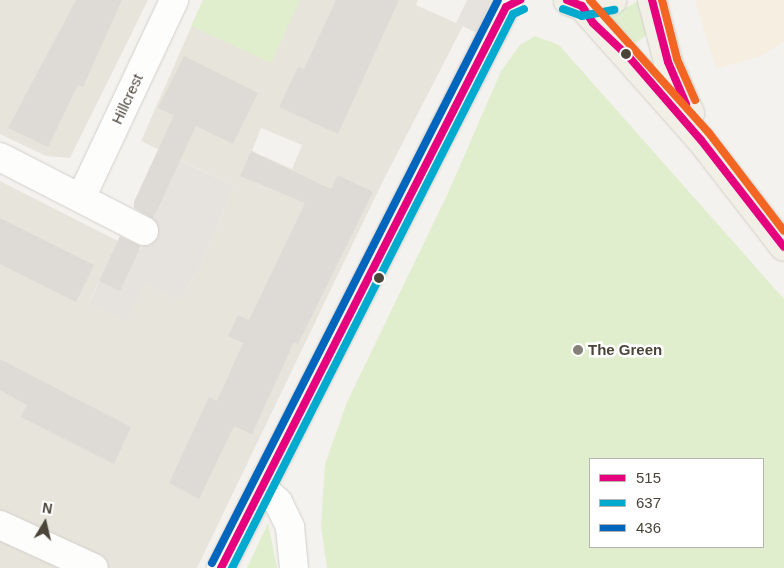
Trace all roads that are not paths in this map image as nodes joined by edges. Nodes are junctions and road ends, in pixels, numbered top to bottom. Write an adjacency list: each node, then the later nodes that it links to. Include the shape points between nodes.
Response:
1 (174, 0): 8 (street, Hillcrest)
2 (612, 0): 5 (main road)
3 (652, 0): 6 (main road, via 668,62)
4 (512, 2): 11 (main road)
5 (575, 3): 6 (main road)
6 (701, 140): 10 (main road)
7 (0, 156): 8 (street)
8 (80, 198): 9 (street)
9 (144, 231)
10 (784, 247)
11 (262, 488): 14 (main road); 15 (street, via 278,502 290,527)
12 (0, 525): 13 (street)
13 (94, 568)
14 (221, 568)
15 (294, 568)

